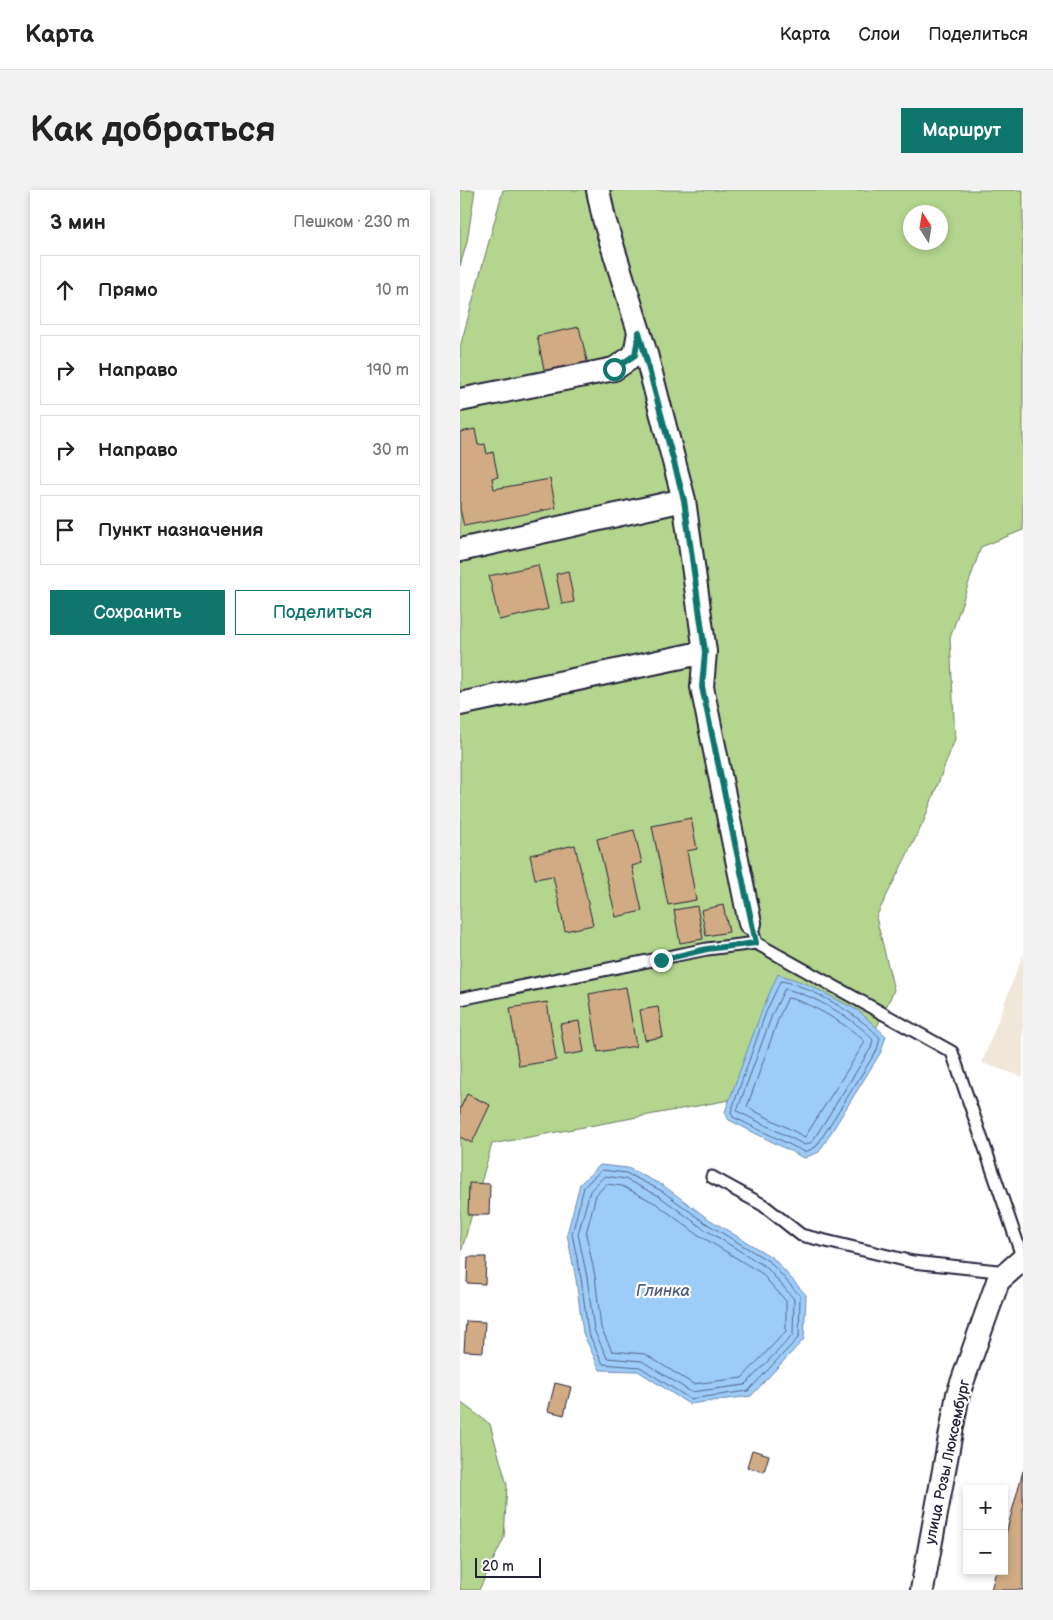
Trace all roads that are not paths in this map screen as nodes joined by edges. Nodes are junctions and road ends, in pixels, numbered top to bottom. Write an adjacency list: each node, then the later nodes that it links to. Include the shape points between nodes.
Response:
1 (598, 190): 2 (street)
2 (639, 332): 3 (street, via 635,355 614,369); 4 (street)
3 (460, 400)
4 (684, 500): 5 (street); 6 (street)
5 (460, 550)
6 (705, 652): 7 (street); 8 (street, via 702,687)
7 (460, 704)
8 (753, 933): 9 (lane, via 707,949); 11 (lane, via 952,1052)
9 (460, 999)
10 (712, 1177): 11 (lane, via 763,1205 801,1235 913,1262)
11 (1018, 1263): 12 (street, улица Розы Люксембург, via 998,1281 958,1394)
12 (922, 1590)

